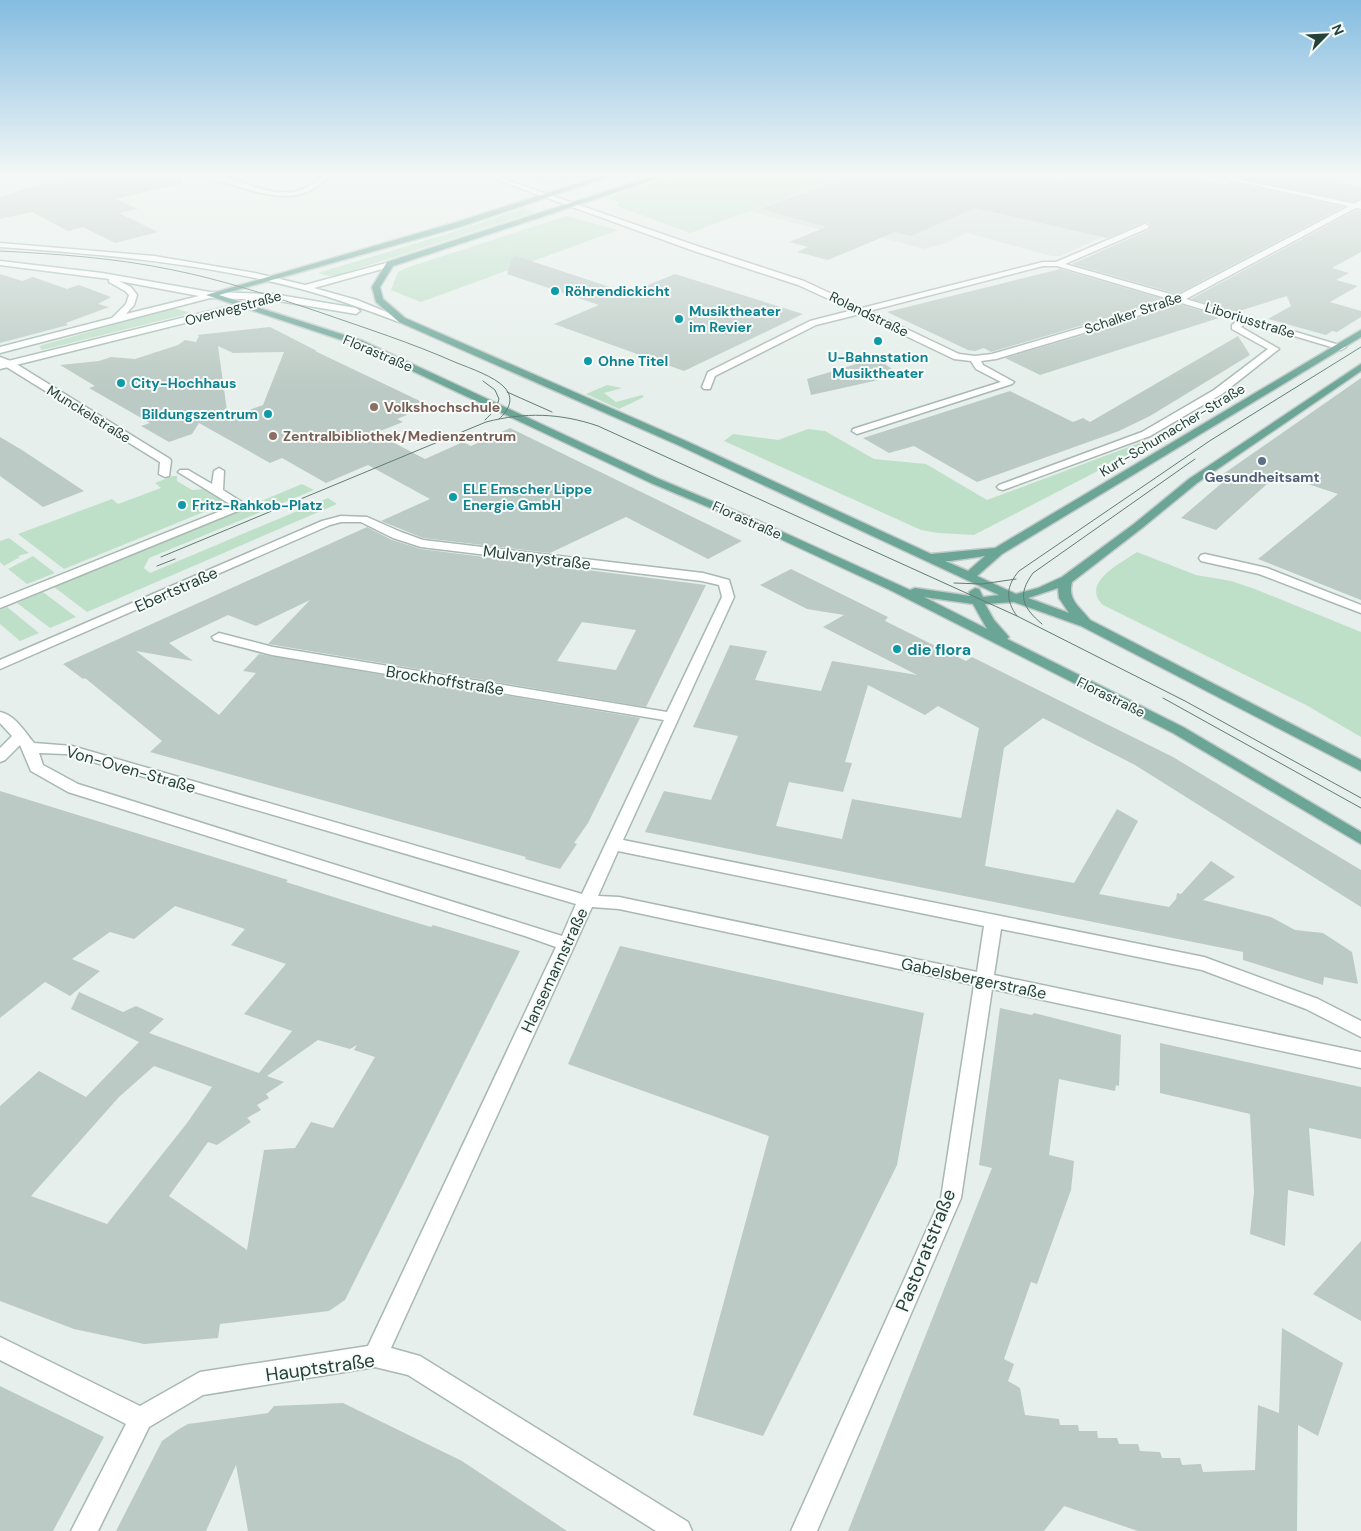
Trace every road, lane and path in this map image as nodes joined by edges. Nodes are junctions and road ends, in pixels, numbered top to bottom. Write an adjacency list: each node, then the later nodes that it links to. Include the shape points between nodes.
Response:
1 (19, 246): 11 (street, via 204,265)
2 (383, 246): 11 (main road, Overwegstraße)
3 (444, 246): 8 (main road, Overwegstraße)
4 (692, 246): 17 (street, Rolandstraße, via 801,284)
5 (1098, 246): 9 (street)
6 (1279, 246): 15 (street, Schalker Straße)
7 (0, 263): 10 (street, Florastraße)
8 (390, 264): 12 (street, Overwegstraße); 20 (main road, via 376,289 379,300)
9 (1057, 264): 15 (street, Liboriusstraße); 17 (street, Liboriusstraße, via 1043,264)
10 (102, 275): 13 (street, Florastraße); 19 (street, Florastraße, via 128,288 133,295 126,309)
11 (271, 279): 12 (street); 13 (main road, Overwegstraße)
12 (308, 287): 14 (street, Overwegstraße); 20 (street)
13 (210, 295): 14 (street); 16 (main road, Florastraße); 19 (street, Overwegstraße)
14 (273, 297): 16 (street, Overwegstraße); 20 (street)
15 (1178, 299): 18 (street, Liboriusstraße); 24 (street, Schalker Straße, via 1111,322)
16 (246, 305): 25 (street, Overwegstraße); 41 (main road, Florastraße, via 360,343)
17 (859, 310): 24 (street, Rolandstraße, via 957,357); 27 (street, Liboriusstraße, via 813,323 711,374)
18 (1245, 319): 22 (street, Liboriusstraße); 32 (street, Kurt-Schumacher-Straße, via 1235,327 1274,349 1218,392 1146,434)
19 (114, 320): 23 (street, Overwegstraße)
20 (402, 320): 36 (main road, via 682,443)
21 (1361, 333): 22 (main road, Kurt-Schumacher-Straße)
22 (1341, 347): 35 (main road, Kurt-Schumacher-Straße)
23 (0, 350)
24 (975, 359): 28 (street, Rolandstraße, via 979,367 1009,382)
25 (3, 364): 31 (street, Munckelstraße, via 166,462)
26 (1361, 366): 39 (main road, via 1193,481)
27 (707, 387)
28 (857, 431)
29 (184, 472): 33 (street)
30 (219, 472): 33 (street)
31 (165, 474)
32 (1003, 487)
33 (217, 491): 44 (street, via 238,507)
34 (352, 518): 40 (street, Mulvanystraße, via 364,519 421,542 703,577); 49 (street, Ebertstraße, via 326,523)
35 (998, 551): 36 (main road, Kurt-Schumacher-Straße); 38 (main road, Kurt-Schumacher-Straße)
36 (928, 557): 38 (main road)
37 (1205, 558): 45 (street, via 1263,571)
38 (970, 576): 42 (main road); 43 (main road)
39 (1066, 580): 42 (main road); 46 (main road, via 1062,591 1065,598)
40 (725, 583): 51 (street, Hansemannstraße, via 728,597)
41 (894, 588): 43 (main road); 48 (main road, Florastraße)
42 (1015, 598): 43 (main road); 46 (main road)
43 (977, 601): 48 (main road, via 988,624)
44 (0, 604)
45 (1361, 609)
46 (1086, 623): 54 (main road)
47 (219, 637): 51 (street, Brockhoffstraße, via 272,651)
48 (1029, 656): 55 (main road, Florastraße, via 1178,730)
49 (0, 665)
50 (0, 716): 52 (street)
51 (672, 717): 56 (street, Hansemannstraße)
52 (25, 742): 53 (street); 57 (street, Von-Oven-Straße, via 67,749); 59 (street, Von-Oven-Straße, via 36,768 73,788)
53 (0, 757)
54 (1361, 766)
55 (1361, 839)
56 (613, 844): 57 (street, Hansemannstraße); 58 (street)
57 (586, 901): 59 (street, Hansemannstraße); 60 (street, Gabelsbergerstraße, via 619,903)
58 (993, 922): 60 (street, Pastoratstraße); 61 (street, via 1204,964 1312,1004)
59 (566, 944): 64 (street, Hansemannstraße)
60 (984, 981): 62 (street, Gabelsbergerstraße); 68 (street, Pastoratstraße, via 951,1198)
61 (1361, 1030)
62 (1361, 1060)
63 (0, 1348): 65 (street)
64 (374, 1356): 65 (street, Hauptstraße, via 200,1384); 67 (street, Hauptstraße, via 412,1364)
65 (141, 1418): 66 (street)
66 (84, 1531)
67 (679, 1531)
68 (804, 1531)

